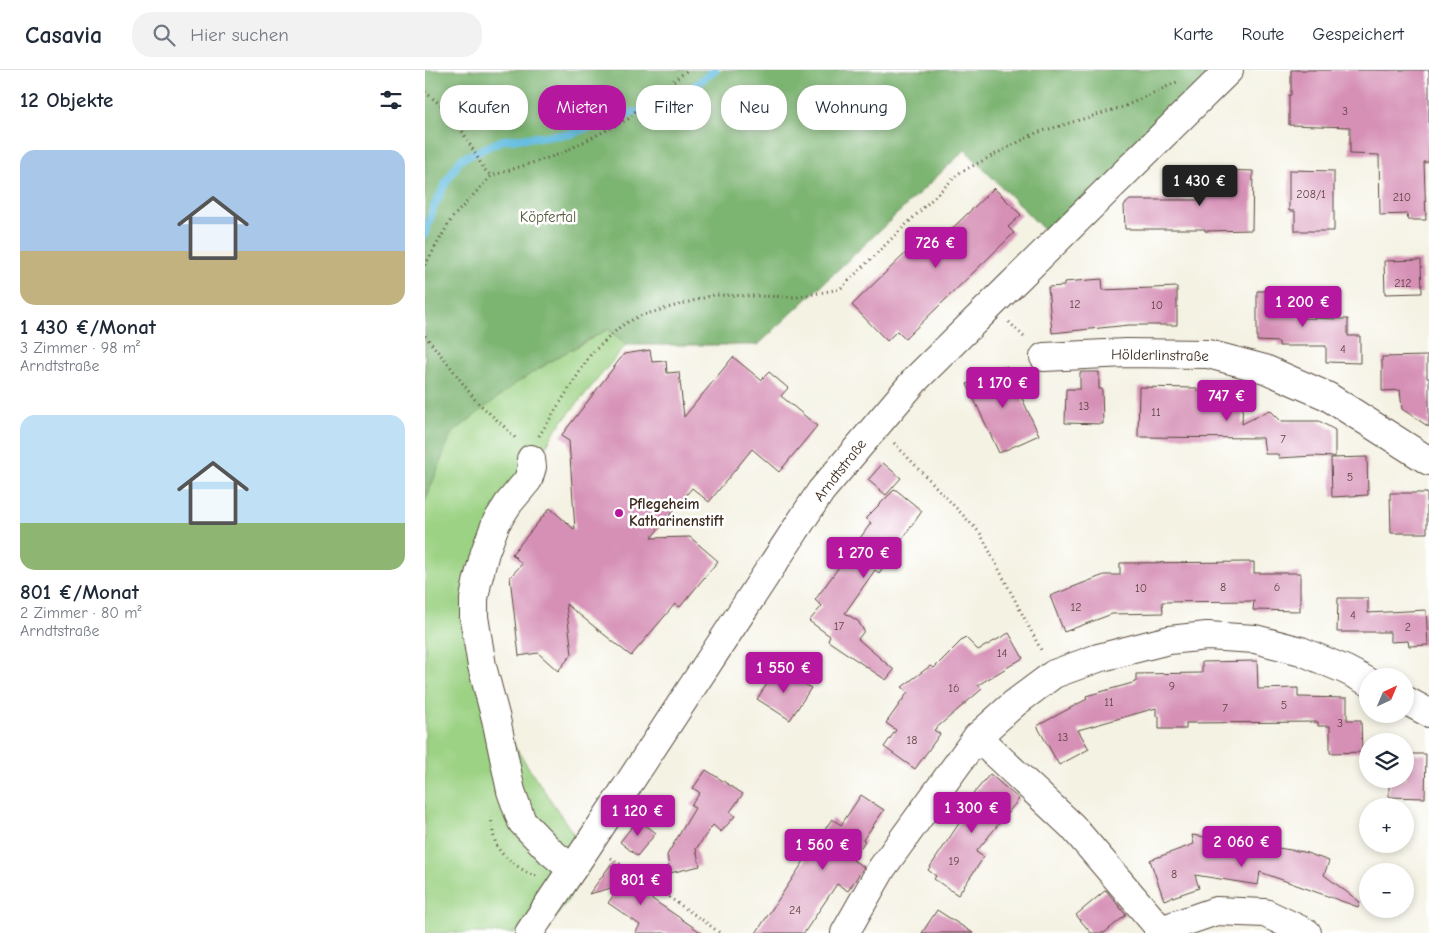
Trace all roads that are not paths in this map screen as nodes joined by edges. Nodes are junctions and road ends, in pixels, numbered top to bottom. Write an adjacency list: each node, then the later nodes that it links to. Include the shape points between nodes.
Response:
1 (1229, 70): 9 (street, Arndtstraße, via 916,379 821,491)
2 (1044, 357): 4 (street, Hölderlinstraße, via 1208,354 1265,369 1327,396)
3 (531, 460): 9 (street, via 528,480 500,517 485,552 474,599 474,618 511,791 522,822)
4 (1429, 461)
5 (1359, 677): 8 (street, via 1301,651 1255,639 1207,636 1169,640 1098,658 1054,674)
6 (1414, 705): 7 (street)
7 (1429, 713)
8 (977, 737): 10 (street, via 1072,826); 12 (street, via 882,868)
9 (572, 868): 11 (street, Arndtstraße)
10 (1160, 932): 13 (street, via 1216,911 1265,913)
11 (529, 933)
12 (845, 933)
13 (1307, 933)

